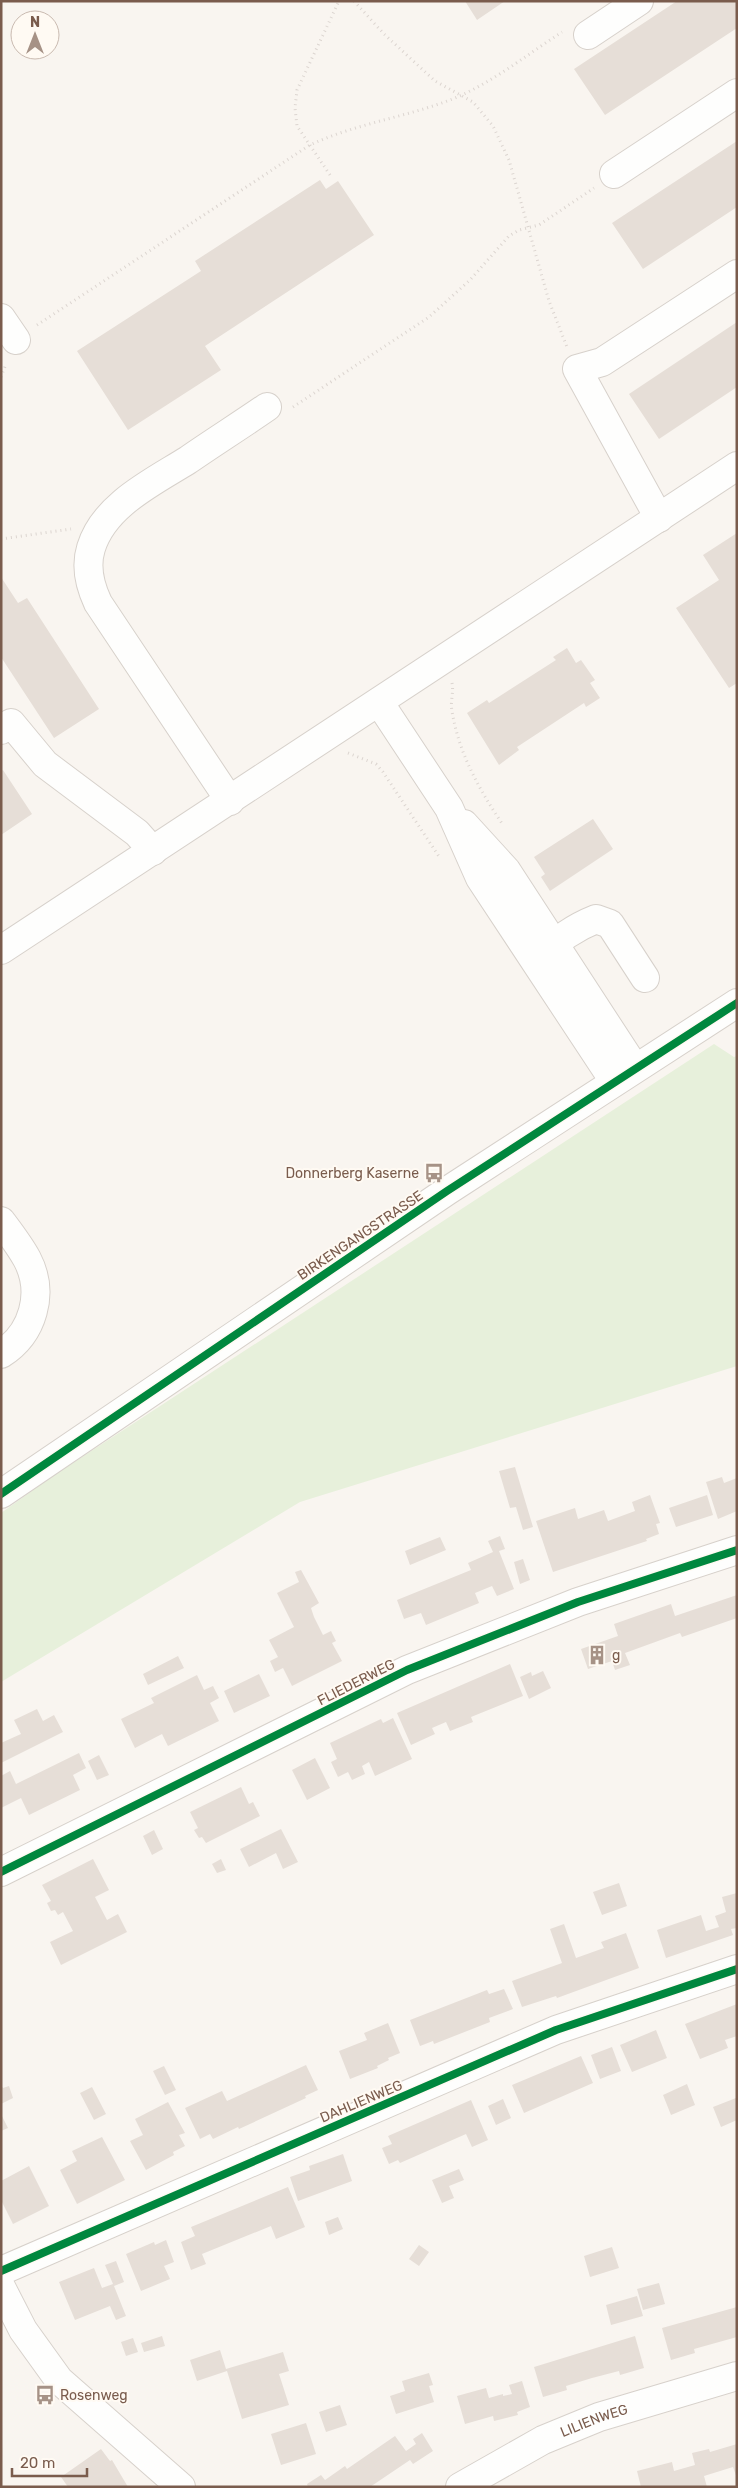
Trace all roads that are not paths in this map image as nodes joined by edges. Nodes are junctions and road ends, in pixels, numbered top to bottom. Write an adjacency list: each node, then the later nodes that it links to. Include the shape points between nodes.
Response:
1 (639, 1): 2 (street)
2 (588, 35)
3 (737, 93): 4 (street)
4 (614, 174)
5 (737, 274): 8 (street, via 602,362 577,369)
6 (267, 407): 11 (street, via 126,500 104,524 91,548 88,571 98,603)
7 (737, 466): 8 (street)
8 (659, 518): 9 (street)
9 (379, 702): 11 (street); 12 (street)
10 (4, 720): 13 (street, via 45,764 137,833)
11 (230, 801): 13 (street)
12 (449, 808): 14 (street, via 502,864); 16 (street, via 480,878)
13 (153, 851): 15 (street)
14 (555, 944): 16 (street, via 547,952 545,961); 17 (street, via 589,922 604,920 610,924); 19 (street)
15 (1, 950)
16 (548, 978): 19 (street)
17 (646, 978)
18 (737, 1003): 19 (street, BIRKENGANGSTRASSE)
19 (624, 1074): 22 (street, BIRKENGANGSTRASSE)
20 (1, 1220): 21 (street, via 28,1261 37,1293 29,1327)
21 (1, 1354)
22 (1, 1494)
23 (737, 1550): 24 (street, FLIEDERWEG, via 578,1602 407,1670)
24 (1, 1872)
25 (737, 1969): 26 (street, DAHLIENWEG, via 556,2030)
26 (1, 2271)
27 (1, 2287): 29 (street, via 23,2330 59,2380)
28 (737, 2376): 30 (street, LILIENWEG, via 599,2417 543,2440)
29 (181, 2487)
30 (460, 2487)

